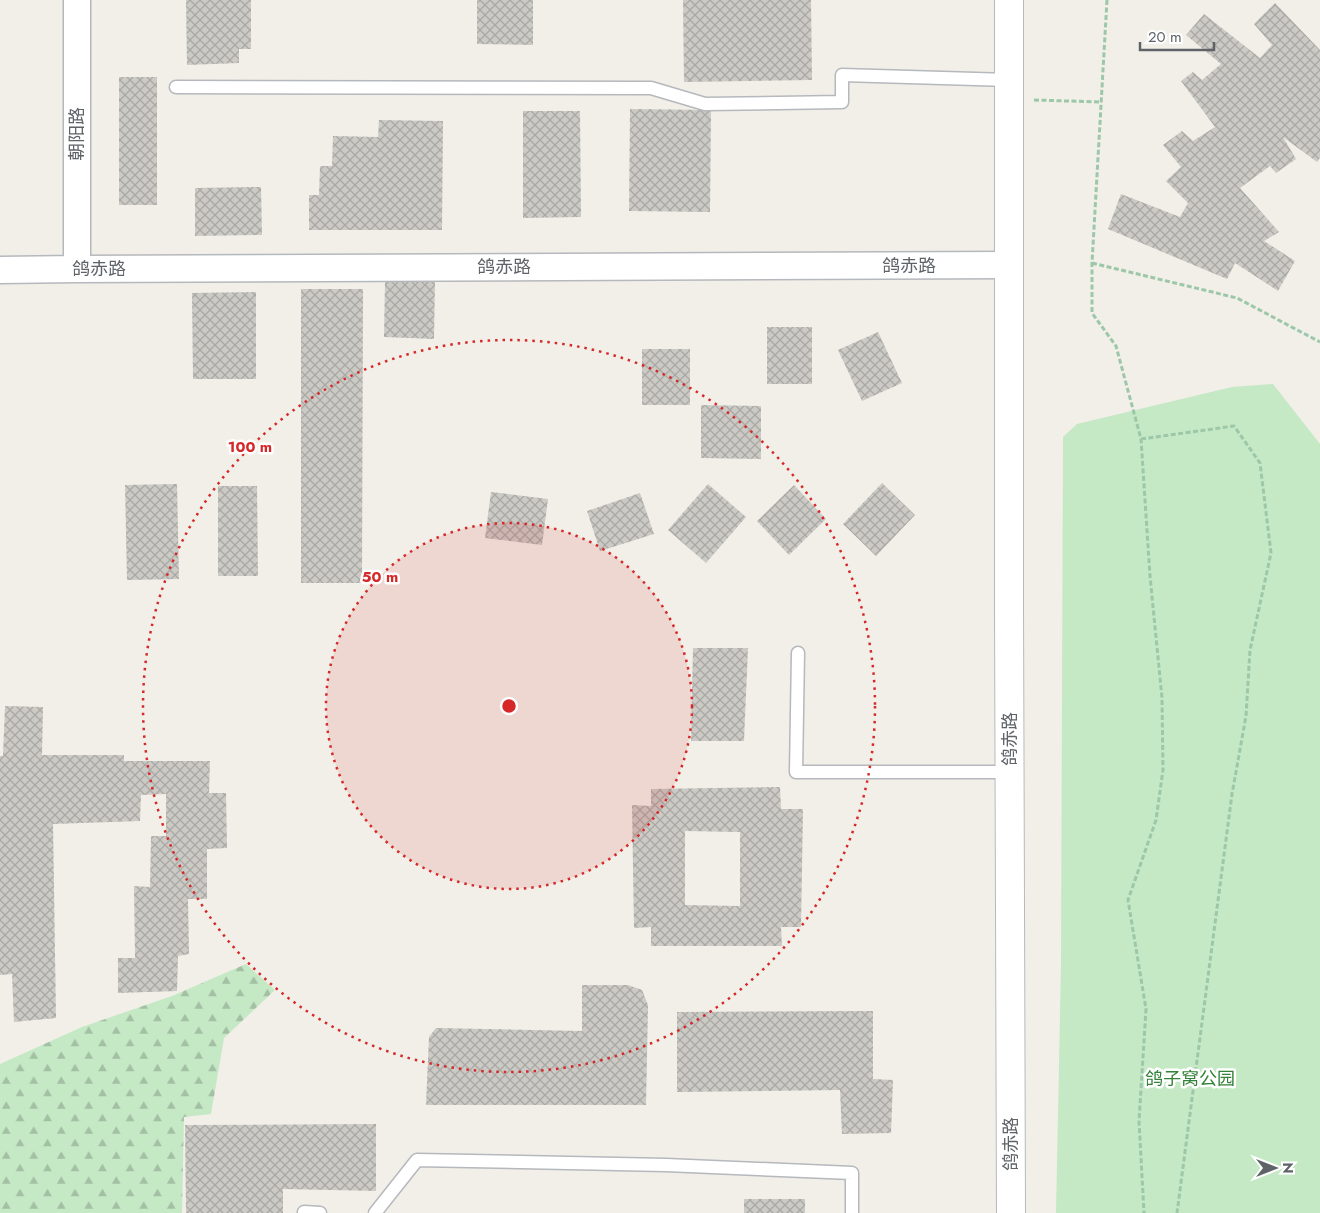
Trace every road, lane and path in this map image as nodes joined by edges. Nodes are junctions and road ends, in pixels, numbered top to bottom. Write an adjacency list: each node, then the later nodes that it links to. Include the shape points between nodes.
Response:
1 (77, 0): 9 (street, 朝阳路)
2 (1009, 0): 5 (main road, 鸽赤路)
3 (1106, 0): 6 (path)
4 (176, 87): 5 (lane, via 651,88 705,104 842,102 842,75)
5 (1009, 90): 6 (path); 8 (main road, 鸽赤路)
6 (1101, 102): 7 (path)
7 (1092, 263): 11 (path, via 1237,298); 12 (path, via 1092,314 1116,346)
8 (1009, 265): 9 (street, 鸽赤路); 14 (main road, 鸽赤路)
9 (77, 269): 10 (street, 鸽赤路)
10 (0, 270)
11 (1320, 342)
12 (1141, 439): 20 (path, via 1162,698 1163,770 1156,820 1128,900 1146,1009 1139,1122); 21 (path, via 1234,426 1260,462 1271,553 1250,650 1246,716 1232,794)
13 (798, 653): 14 (lane, via 796,772)
14 (1010, 772): 19 (main road, 鸽赤路)
15 (304, 1212): 16 (lane)
16 (320, 1213)
17 (375, 1213): 18 (lane, via 417,1160 666,1165 852,1174)
18 (852, 1213)
19 (1011, 1213)
20 (1144, 1213)
21 (1177, 1213)

